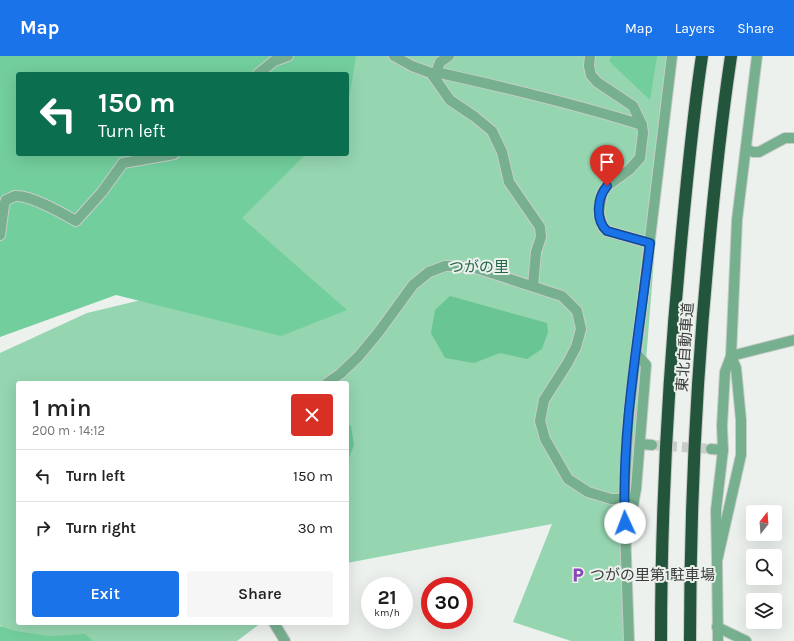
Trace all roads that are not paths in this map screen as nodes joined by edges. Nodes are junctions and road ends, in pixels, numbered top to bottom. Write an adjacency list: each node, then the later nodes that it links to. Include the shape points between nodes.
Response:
1 (288, 56): 9 (street, via 274,61)
2 (394, 56): 10 (street, via 412,66)
3 (449, 56): 10 (street, via 440,62)
4 (590, 56): 11 (street, via 591,75 597,82 633,106)
5 (672, 56): 16 (street)
6 (702, 56): 33 (highway, 東北自動車道, via 686,187 674,322 661,581)
7 (731, 56): 34 (highway, 東北自動車道, via 714,192 702,324 693,470)
8 (757, 56): 13 (street)
9 (260, 72)
10 (434, 73): 11 (street, via 515,90); 17 (street, via 450,100 492,131 502,152 509,182 540,226 541,237 536,252)
11 (642, 124): 16 (street, via 640,158 630,170 607,186 602,193 598,214 607,231)
12 (794, 138): 13 (street, via 785,138 759,152)
13 (746, 149): 20 (street, via 737,220)
14 (163, 156): 15 (street, via 123,163 76,221 27,198 15,196 6,200)
15 (0, 235)
16 (650, 243): 19 (street)
17 (533, 286): 21 (street, via 476,268 445,266 429,272 413,285 358,357); 26 (street, via 562,296 578,311 581,329 576,347 544,400 540,421 545,439 568,479 588,492 610,499)
18 (794, 340): 20 (street)
19 (636, 353): 22 (street, via 646,365); 26 (street, via 629,413)
20 (731, 356): 25 (street, via 725,372); 28 (street, via 736,368 741,455)
21 (330, 381)
22 (640, 444): 23 (street); 27 (street, via 636,489)
23 (652, 445)
24 (711, 449): 25 (street)
25 (722, 450): 28 (street, via 716,510)
26 (624, 499): 27 (street)
27 (626, 548): 32 (street)
28 (717, 560): 30 (street)
29 (275, 625): 31 (street)
30 (717, 627): 35 (street); 36 (street)
31 (285, 641)
32 (629, 641)
33 (661, 641)
34 (690, 641)
35 (718, 641)
36 (746, 641)

